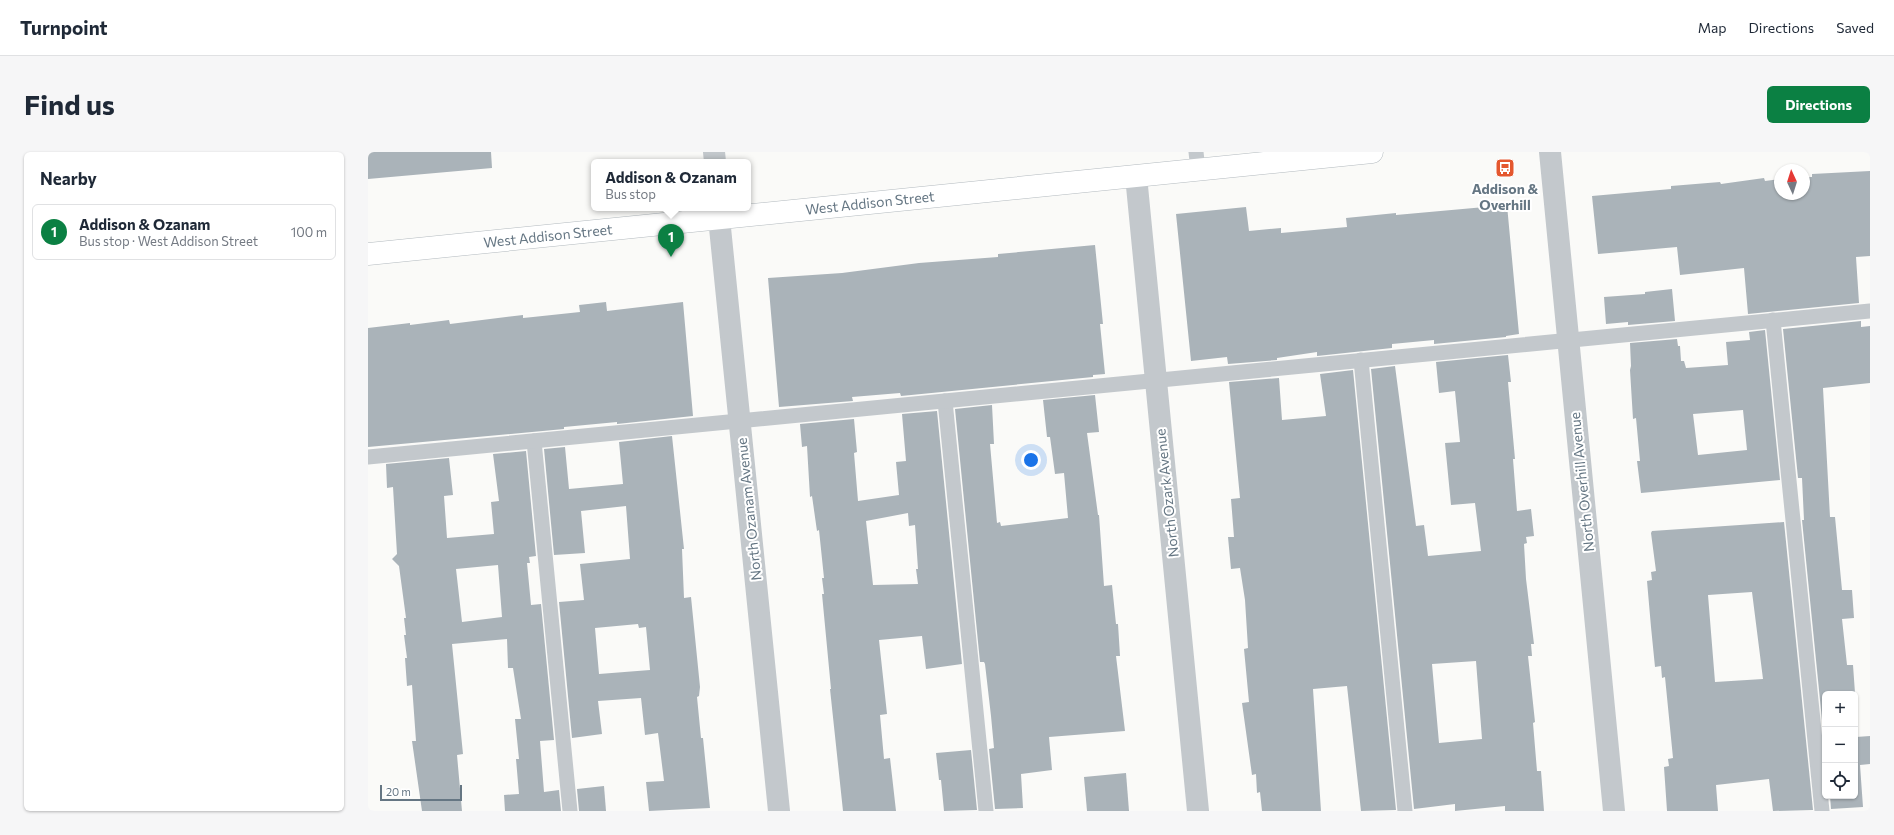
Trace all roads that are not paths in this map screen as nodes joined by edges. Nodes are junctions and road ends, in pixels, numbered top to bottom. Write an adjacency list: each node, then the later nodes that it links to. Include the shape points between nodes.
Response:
1 (1372, 152): 3 (street, West Addison Street)
2 (1550, 152): 11 (street, North Overhill Avenue)
3 (1197, 161): 4 (street, West Addison Street)
4 (1136, 176): 5 (street, West Addison Street); 13 (street, North Ozark Avenue)
5 (751, 210)
6 (742, 211): 7 (street, West Addison Street)
7 (719, 213): 8 (street, West Addison Street); 15 (street, North Ozanam Avenue)
8 (368, 254)
9 (1870, 310): 10 (lane)
10 (1773, 320): 11 (lane); 24 (lane)
11 (1568, 340): 12 (lane); 23 (street, North Overhill Avenue)
12 (1361, 360): 13 (lane); 22 (lane)
13 (1156, 380): 14 (lane); 21 (street, North Ozark Avenue)
14 (945, 401): 15 (lane); 20 (lane)
15 (740, 421): 16 (lane); 19 (street, North Ozanam Avenue)
16 (534, 441): 17 (lane); 18 (lane)
17 (368, 457)
18 (570, 811)
19 (780, 811)
20 (986, 811)
21 (1198, 811)
22 (1405, 811)
23 (1614, 811)
24 (1822, 811)

